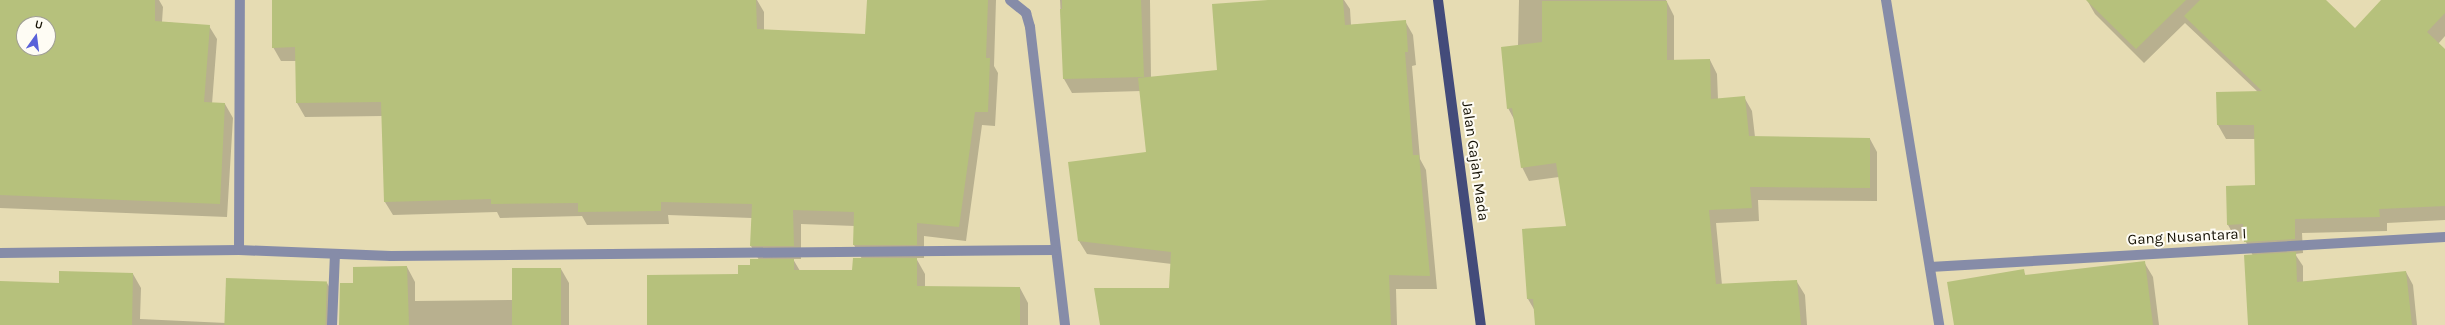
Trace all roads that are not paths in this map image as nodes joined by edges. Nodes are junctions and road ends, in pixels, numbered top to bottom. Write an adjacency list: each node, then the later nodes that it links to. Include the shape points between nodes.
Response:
1 (240, 0): 6 (street)
2 (1010, 0): 7 (street, via 1026,13 1030,27)
3 (1438, 0): 13 (main road, Jalan Gajah Mada)
4 (1886, 0): 10 (street)
5 (2445, 237): 10 (street, Gang Nusantara I)
6 (239, 250): 8 (street); 9 (street)
7 (1055, 250): 9 (street, via 391,256); 12 (street)
8 (0, 253)
9 (335, 254): 11 (street)
10 (1930, 267): 14 (street)
11 (332, 325)
12 (1065, 325)
13 (1481, 325)
14 (1939, 325)

